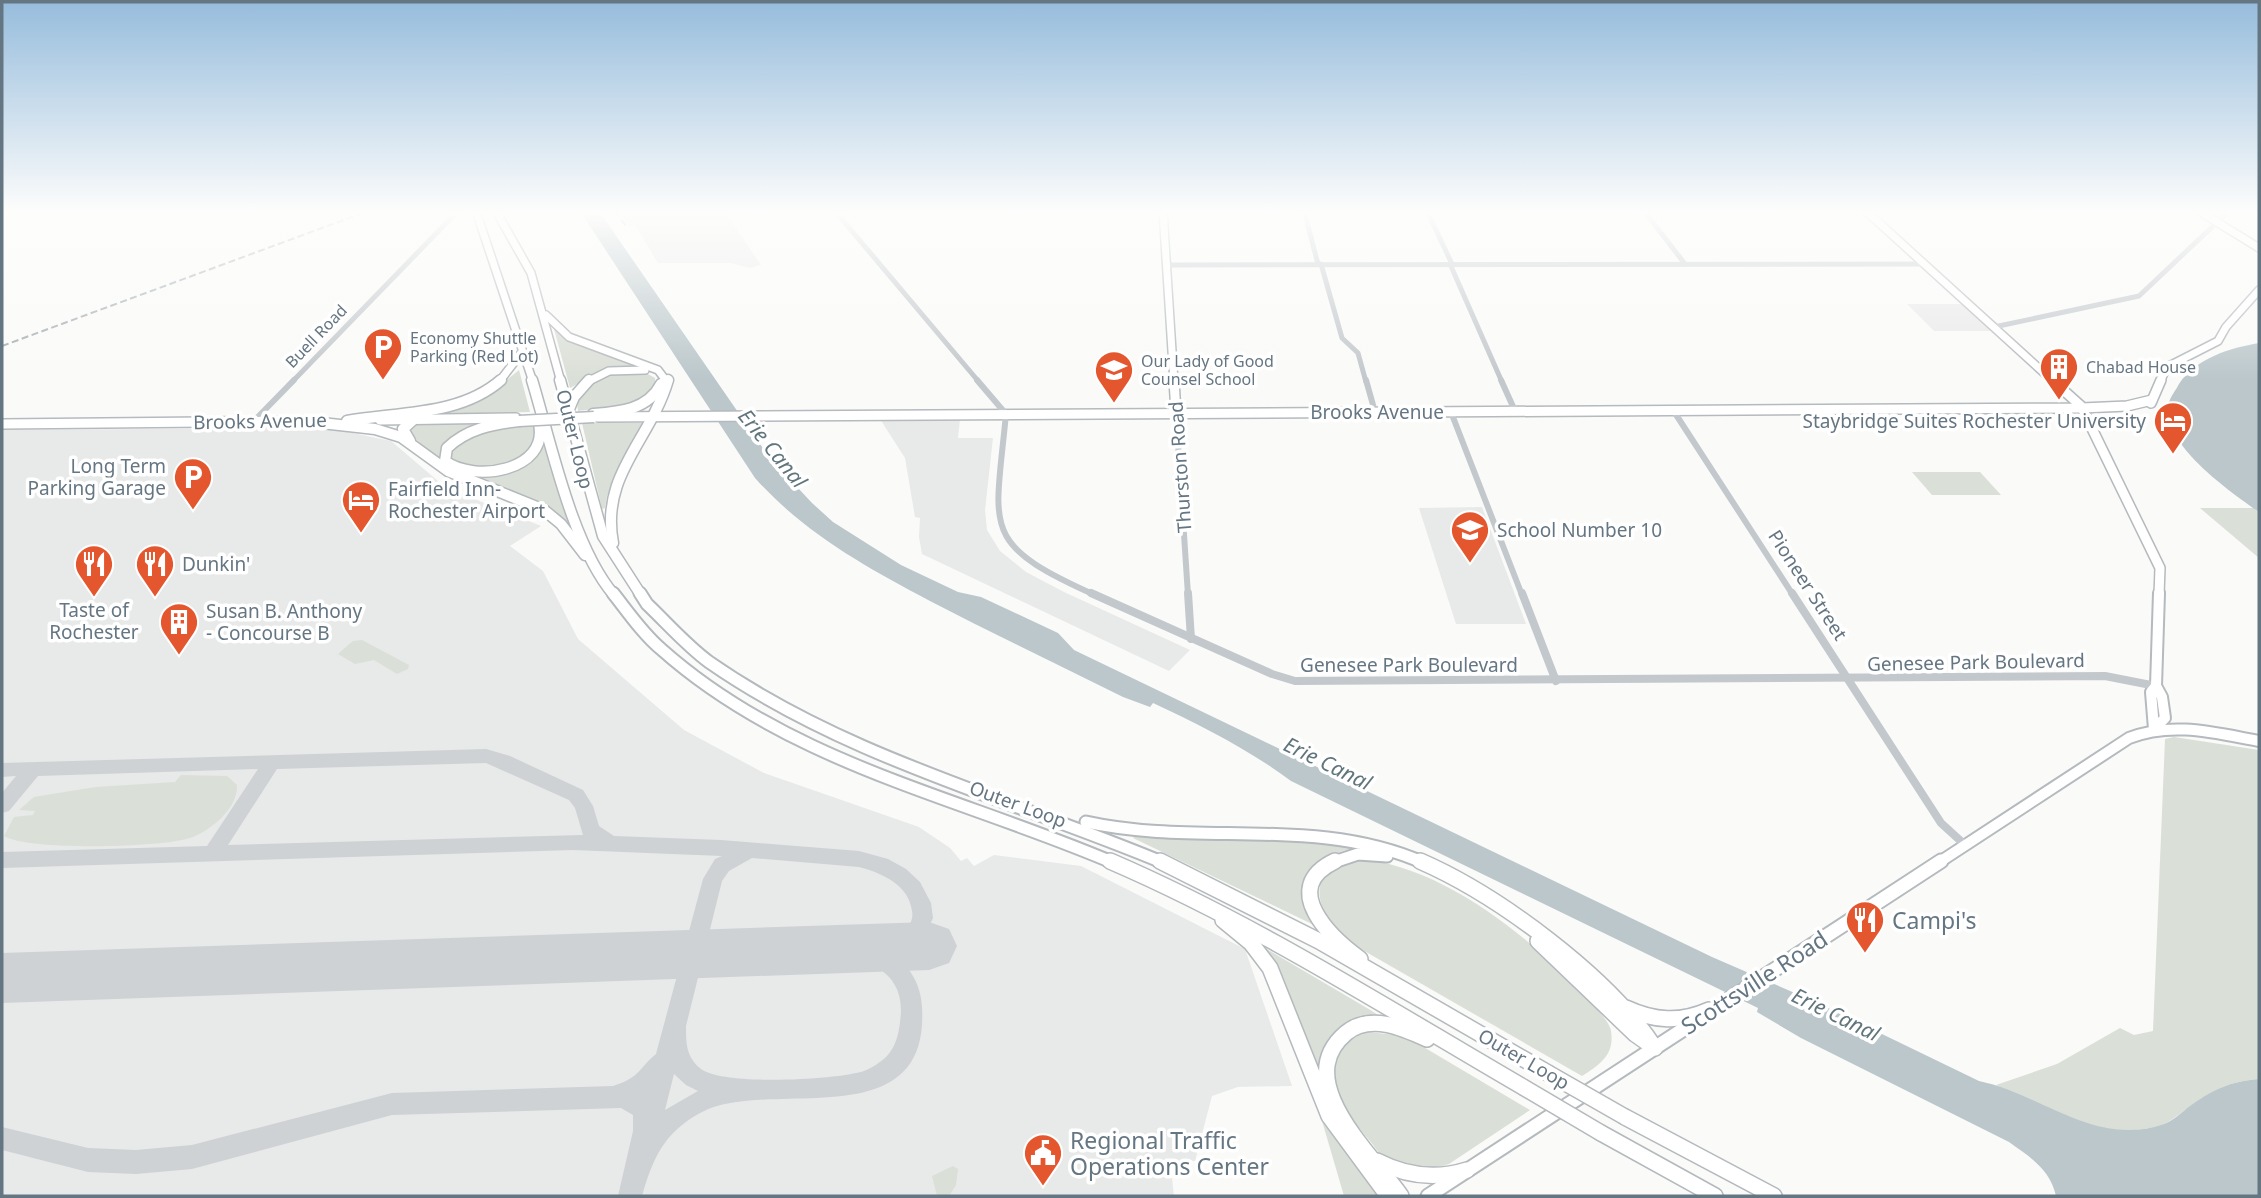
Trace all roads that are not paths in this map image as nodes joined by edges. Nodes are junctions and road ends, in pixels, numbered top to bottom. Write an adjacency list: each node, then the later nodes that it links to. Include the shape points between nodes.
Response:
1 (404, 267): 30 (street, Buell Road)
2 (494, 267): 13 (highway, Outer Loop)
3 (528, 267): 11 (highway, Outer Loop)
4 (882, 267): 22 (street)
5 (1166, 267): 20 (main road, Thurston Road)
6 (1321, 267): 18 (street, via 1342,338 1358,353)
7 (1452, 267): 16 (street)
8 (1927, 267): 12 (main road)
9 (2170, 267): 12 (street, via 2139,296)
10 (2259, 290): 14 (main road, Brooks Avenue, via 2218,341 2167,367 2149,405)
11 (542, 310): 17 (highway, Outer Loop); 24 (highway, via 569,337 663,373 667,387)
12 (1994, 327): 14 (main road)
13 (522, 352): 21 (highway, Outer Loop); 29 (highway, via 507,377 472,399 431,410)
14 (2082, 408): 15 (main road, Brooks Avenue); 37 (main road, via 2160,568)
15 (1673, 410): 16 (main road, Brooks Avenue); 35 (street, Pioneer Street)
16 (1515, 411): 19 (main road, Brooks Avenue)
17 (568, 412): 23 (highway, via 578,386 599,374 635,369 659,378 659,389 646,402); 32 (highway, Outer Loop, via 598,525)
18 (1375, 412): 19 (main road, Brooks Avenue); 20 (main road, Brooks Avenue)
19 (1451, 412): 36 (street)
20 (1176, 413): 22 (main road, Brooks Avenue); 34 (street, Thurston Road)
21 (542, 414): 26 (highway, via 540,443 521,461 476,472 457,470 446,463 447,448 466,433); 33 (highway, Outer Loop, via 580,533)
22 (1006, 414): 24 (main road, Brooks Avenue); 34 (street, Genesee Park Boulevard, via 998,513 1003,535 1013,550 1046,573)
23 (593, 416): 24 (main road, Brooks Avenue); 26 (highway, bridge)
24 (652, 417): 32 (highway, via 608,507 609,533)
25 (413, 420): 26 (main road, Brooks Avenue); 29 (main road, Brooks Avenue); 31 (highway, via 403,432)
26 (519, 420)
27 (2, 421): 30 (main road, Brooks Avenue)
28 (303, 421): 29 (main road, Brooks Avenue); 30 (main road, Brooks Avenue); 31 (highway, via 380,430)
29 (347, 421)
30 (253, 422)
31 (413, 444): 33 (highway, via 450,473 550,515)
32 (628, 580): 40 (highway, Outer Loop, via 683,641 763,698 866,749)
33 (605, 583): 42 (highway, Outer Loop, via 640,628 675,661 767,724 856,765 1100,856)
34 (1191, 639): 36 (street, Genesee Park Boulevard, via 1272,674 1307,682)
35 (1849, 679): 36 (street, Genesee Park Boulevard); 37 (street, Genesee Park Boulevard, via 2105,676); 41 (street, Pioneer Street, via 1944,827)
36 (1556, 681)
37 (2156, 686): 38 (main road, via 2151,692)
38 (2154, 729): 39 (main road); 41 (main road, Scottsville Road, via 2123,741)
39 (2259, 741)
40 (976, 789): 43 (highway, via 1132,833 1317,835 1382,847 1448,875 1503,907 1559,949); 44 (highway, Outer Loop, via 1192,874)
41 (1964, 844): 45 (main road, Scottsville Road)
42 (1211, 909): 47 (highway, Outer Loop); 50 (highway, via 1251,943 1270,968 1329,1116)
43 (1612, 999): 45 (highway, via 1659,1019 1682,1019); 46 (highway)
44 (1426, 1003): 46 (highway, via 1354,956 1321,924 1311,890 1318,873 1330,862 1354,853 1382,854 1466,892 1543,945); 54 (highway, Outer Loop, bridge)
45 (1709, 1010): 46 (main road, Scottsville Road)
46 (1655, 1048): 49 (main road, Scottsville Road)
47 (1523, 1087): 48 (highway, via 1397,1026 1375,1023 1355,1028 1331,1052 1326,1084 1334,1104); 53 (highway, Outer Loop, bridge)
48 (1370, 1155): 49 (highway, via 1392,1169 1418,1175 1447,1176); 51 (highway)
49 (1467, 1170): 52 (main road, Scottsville Road)
50 (1388, 1196)
51 (1401, 1196)
52 (1428, 1196)
53 (1715, 1196)
54 (1774, 1196)

